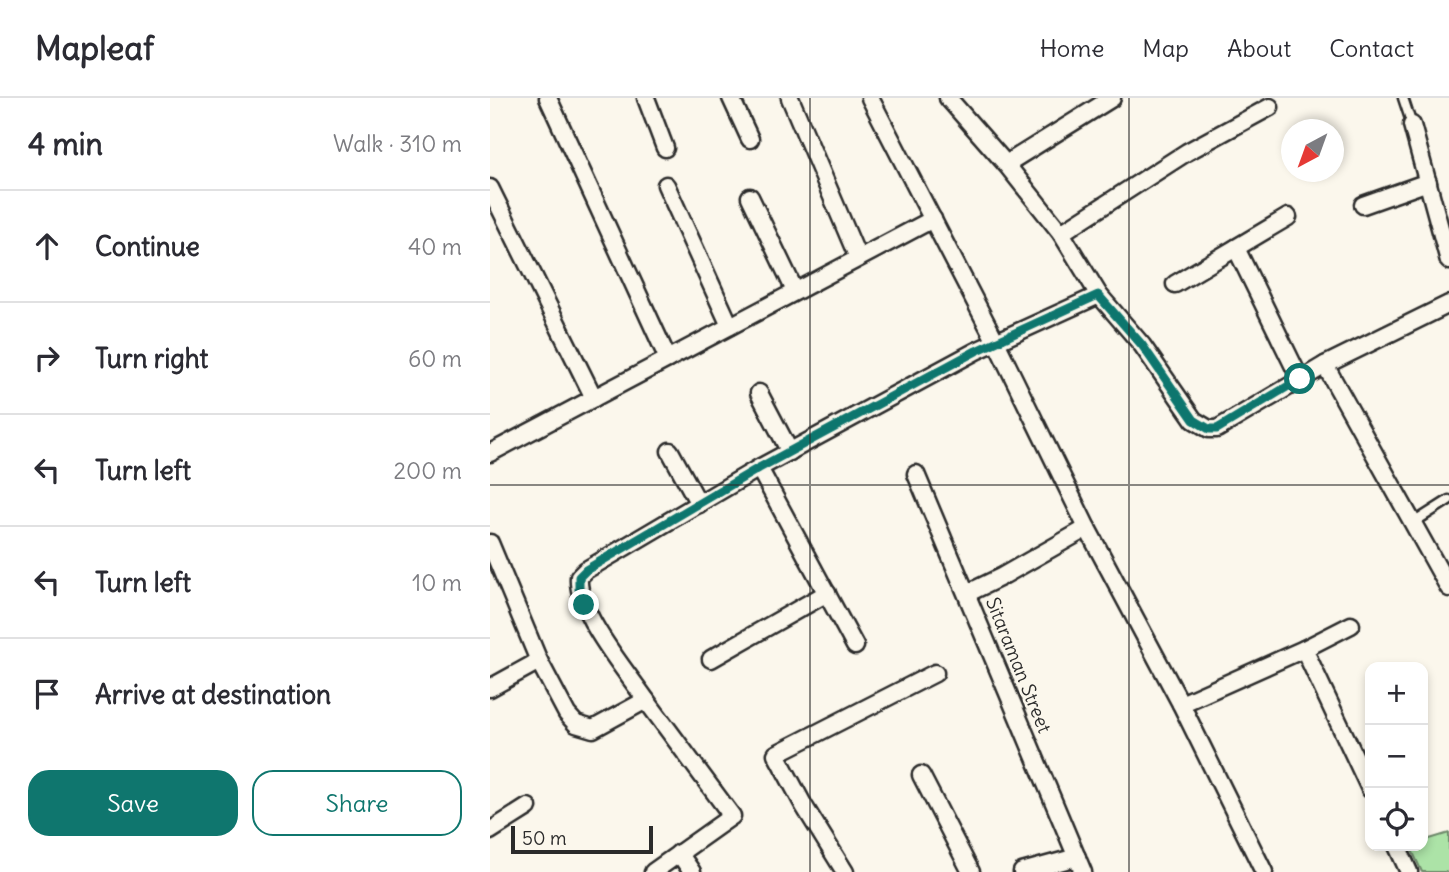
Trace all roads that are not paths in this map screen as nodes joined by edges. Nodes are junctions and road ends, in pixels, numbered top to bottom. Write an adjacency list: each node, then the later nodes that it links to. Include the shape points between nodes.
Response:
1 (548, 98): 31 (street)
2 (646, 98): 12 (street)
3 (731, 98): 11 (street)
4 (790, 98): 23 (street)
5 (870, 98): 20 (street)
6 (1112, 98): 13 (street)
7 (1403, 98): 10 (lane)
8 (957, 101): 13 (street)
9 (1270, 107): 21 (street, via 1187,152)
10 (1412, 125): 14 (street)
11 (750, 139)
12 (665, 148)
13 (1006, 164): 21 (street)
14 (1427, 182): 18 (street); 24 (street)
15 (666, 185): 29 (street)
16 (490, 188): 35 (street)
17 (750, 197): 26 (street)
18 (1363, 205)
19 (1288, 217): 22 (street)
20 (933, 219): 23 (street); 30 (street)
21 (1061, 233): 27 (street)
22 (1236, 248): 25 (street); 33 (street)
23 (858, 258): 26 (street)
24 (1449, 261)
25 (1175, 284)
26 (794, 291): 29 (street)
27 (1098, 295): 30 (street); 33 (street, via 1142,345 1201,426 1217,429)
28 (1449, 304): 32 (street)
29 (730, 326): 31 (street)
30 (996, 342): 37 (street); 44 (street)
31 (668, 359): 35 (street)
32 (1325, 365): 33 (street); 43 (street)
33 (1300, 379)
34 (759, 393): 37 (street)
35 (594, 398): 38 (street)
36 (670, 451): 42 (street)
37 (790, 452): 39 (street)
38 (490, 453)
39 (759, 468): 42 (street); 47 (street)
40 (916, 474): 48 (street, Sitaraman Street)
41 (1449, 500): 43 (lane)
42 (699, 503): 56 (street, via 579,577 588,613)
43 (1413, 523): 46 (street)
44 (1087, 528): 48 (street); 57 (street)
45 (490, 543): 53 (street)
46 (1449, 589)
47 (827, 593): 50 (street); 52 (street)
48 (968, 593): 64 (street, Sitaraman Street)
49 (1351, 625): 51 (street)
50 (855, 646)
51 (1304, 649): 57 (street); 59 (street)
52 (711, 659)
53 (539, 661): 55 (street); 56 (street, via 567,714 585,728 593,729)
54 (935, 673): 67 (street, via 776,754)
55 (490, 688)
56 (646, 701): 63 (street, via 732,816)
57 (1181, 704): 70 (street)
58 (921, 775): 68 (street)
59 (1370, 788)
60 (528, 807): 61 (street)
61 (490, 831)
62 (1399, 851): 71 (street)
63 (679, 853): 65 (street); 66 (street)
64 (1080, 865): 69 (street)
65 (653, 872)
66 (692, 872)
67 (845, 872)
68 (971, 872)
69 (1022, 872)
70 (1265, 872)
71 (1409, 872)

